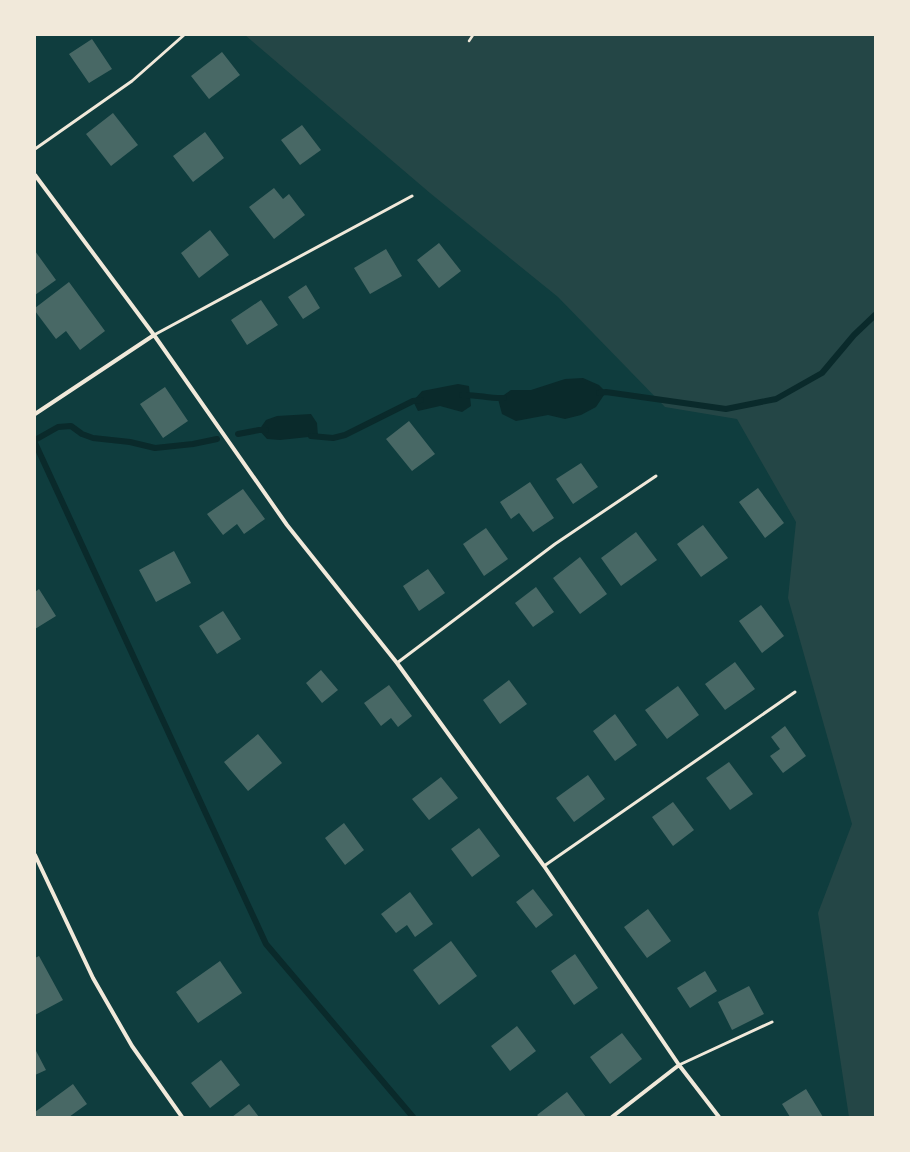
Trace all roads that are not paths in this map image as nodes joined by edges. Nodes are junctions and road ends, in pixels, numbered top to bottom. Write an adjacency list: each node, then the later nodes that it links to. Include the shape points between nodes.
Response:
1 (184, 35): 2 (lane, via 132,81)
2 (35, 149)
3 (35, 175): 5 (street)
4 (412, 196): 5 (lane)
5 (154, 335): 6 (street); 8 (street, via 287,525)
6 (35, 414)
7 (656, 476): 8 (lane, via 555,544)
8 (397, 664): 11 (street)
9 (795, 692): 11 (lane)
10 (35, 855): 14 (street, via 93,978 132,1046)
11 (544, 866): 13 (street)
12 (772, 1022): 13 (lane)
13 (679, 1066): 15 (street); 16 (street)
14 (182, 1117)
15 (612, 1117)
16 (718, 1117)

